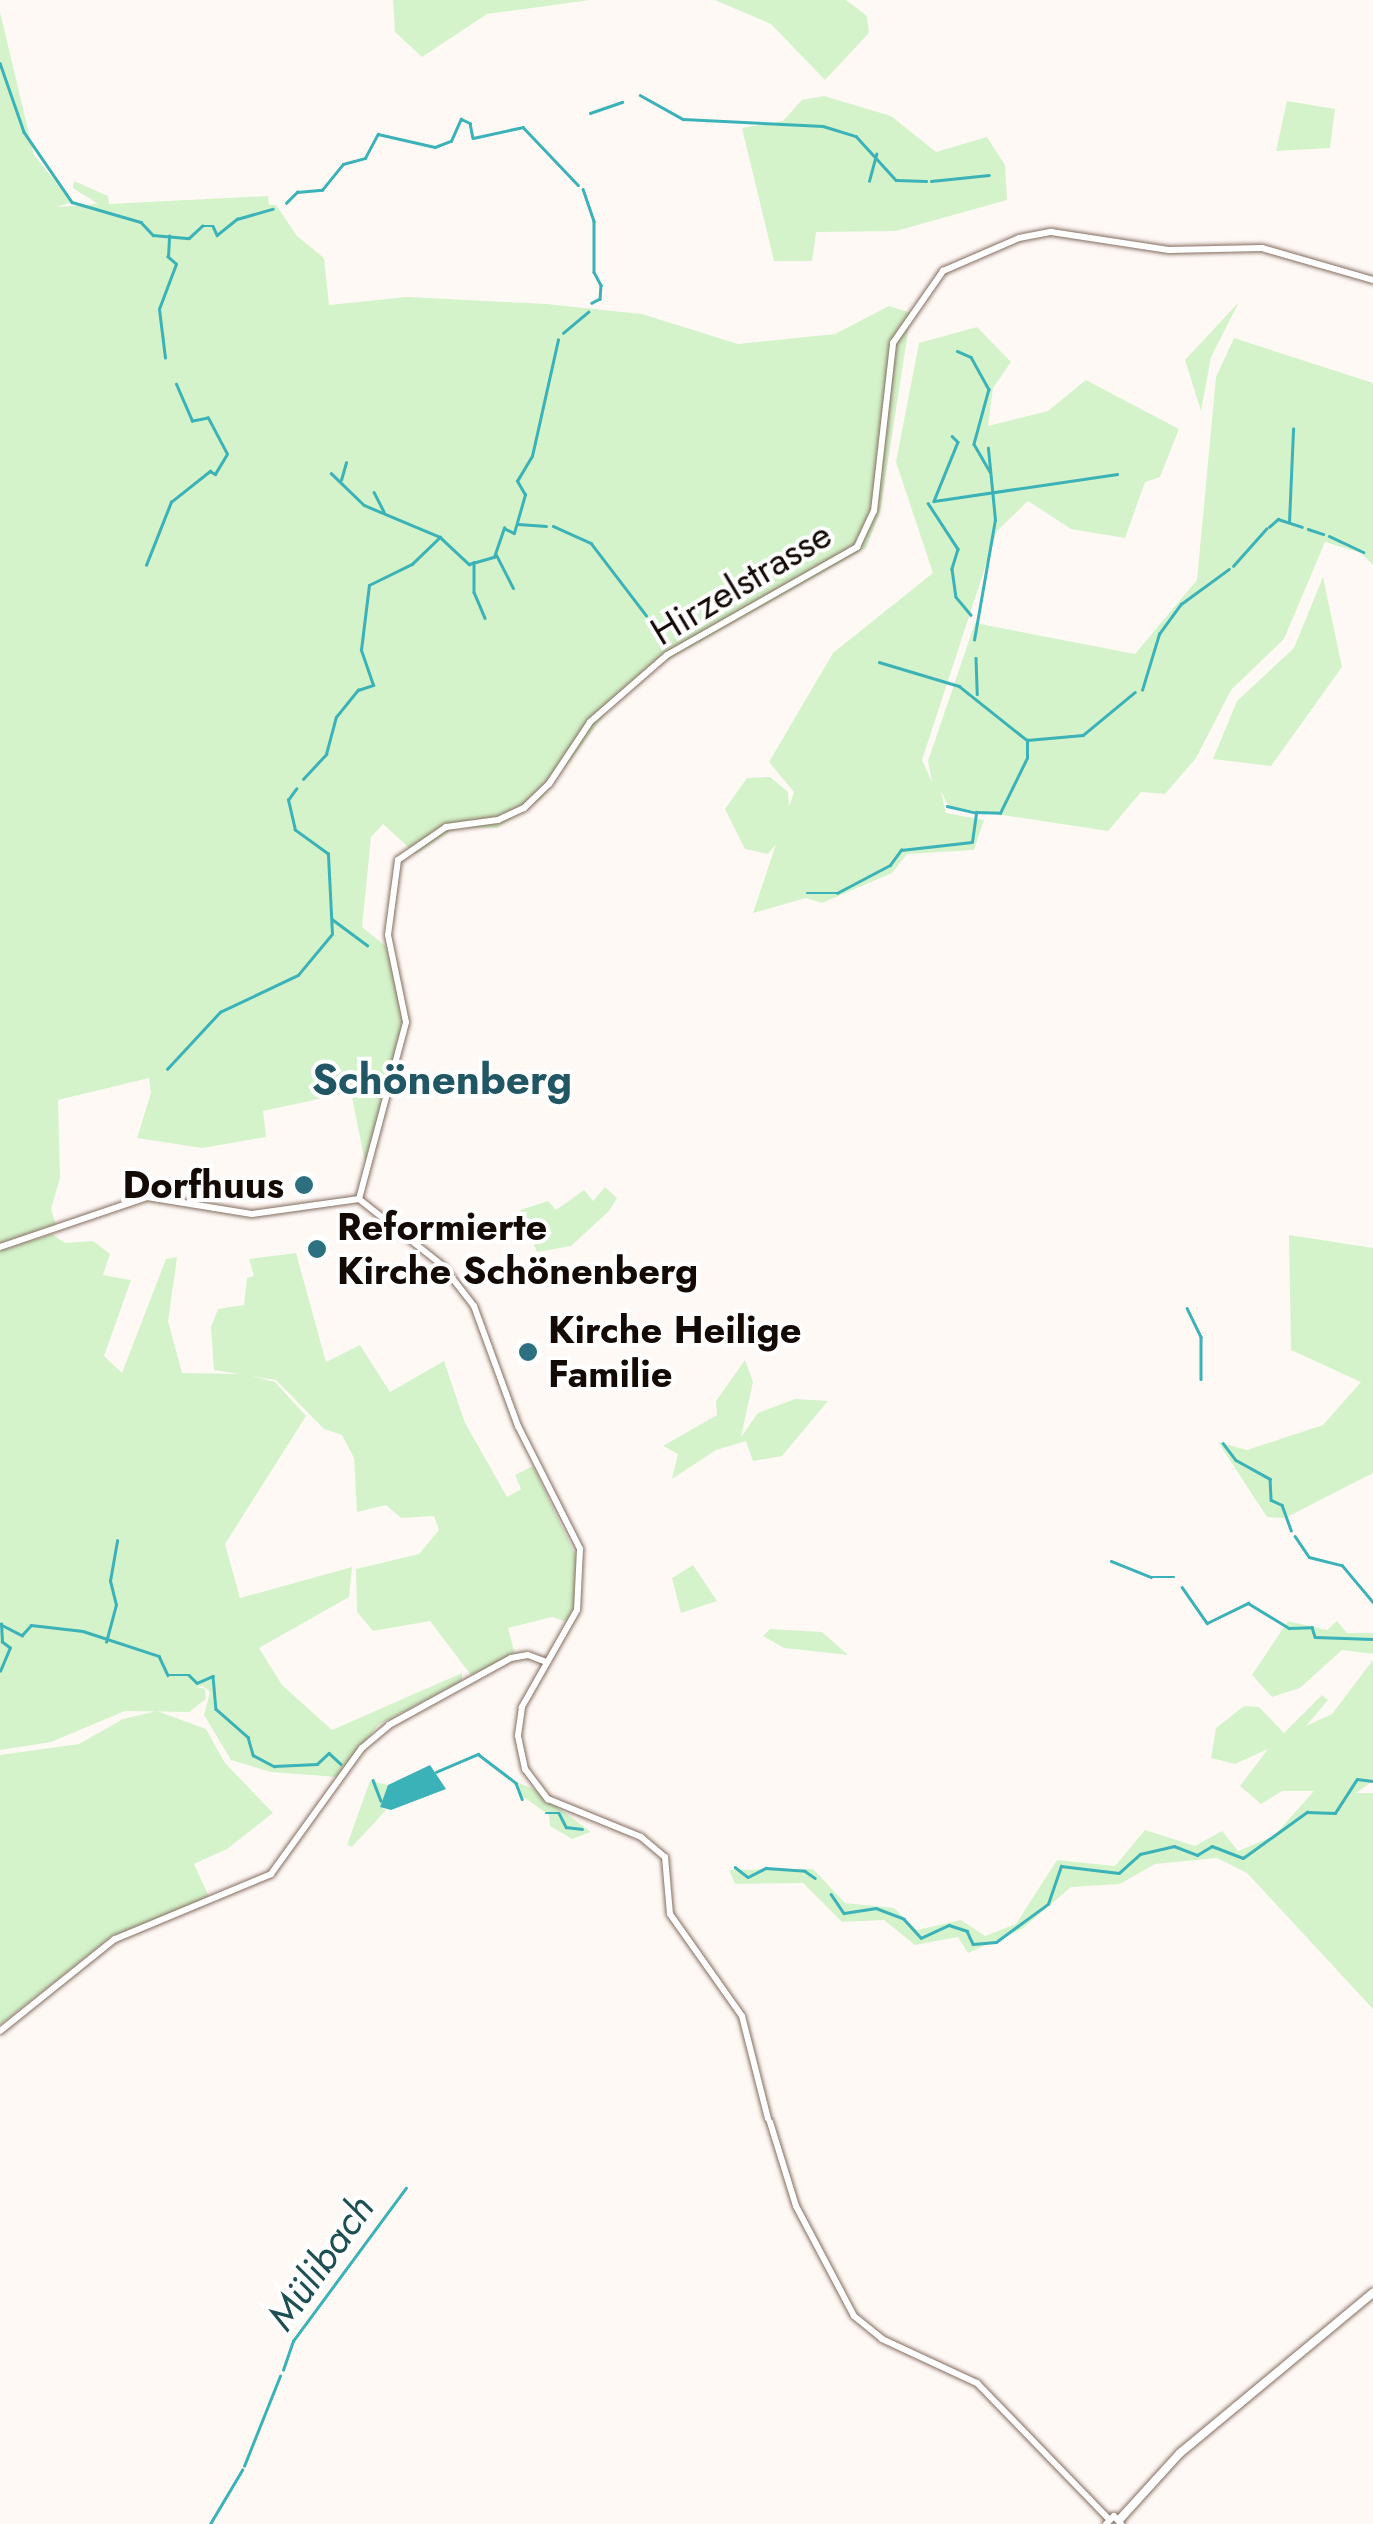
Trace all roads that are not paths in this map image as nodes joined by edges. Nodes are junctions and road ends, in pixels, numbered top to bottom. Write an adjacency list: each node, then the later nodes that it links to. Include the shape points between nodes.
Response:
1 (1373, 280): 2 (street, Hirzelstrasse, via 1262,248 1169,250 1051,232 1019,238 942,271 894,343 874,511 857,547 668,654 590,722 549,784 524,808 498,820 446,827 398,860 388,936 406,1022)
2 (359, 1199): 3 (street, via 244,1214 147,1197); 4 (street, via 442,1266 474,1306 518,1426 576,1537 583,1566 580,1602)
3 (0, 1247)
4 (546, 1662): 5 (street, via 512,1658 388,1724 362,1748 271,1874 115,1939); 7 (street, via 520,1716 520,1753 530,1778 555,1803 636,1834 666,1856 670,1914 742,2016 796,2206 844,2302 868,2330 977,2384)
5 (0, 2031)
6 (1373, 2292): 8 (main road, via 1180,2452)
7 (1106, 2521): 8 (street)
8 (1120, 2522)

